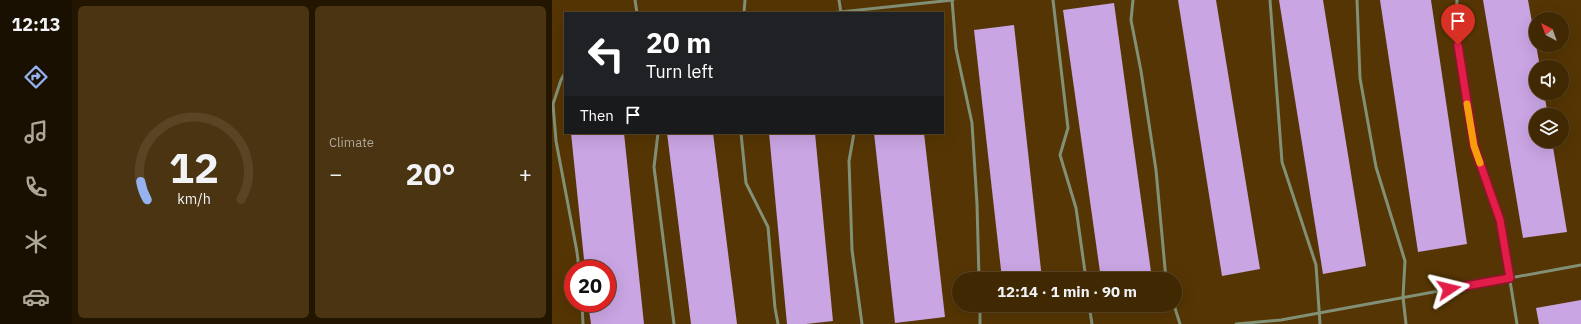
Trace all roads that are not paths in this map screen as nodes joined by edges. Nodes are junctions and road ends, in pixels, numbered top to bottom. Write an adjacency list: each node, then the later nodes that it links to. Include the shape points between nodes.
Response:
1 (635, 0): 10 (lane)
2 (745, 0): 11 (lane)
3 (839, 0): 12 (lane)
4 (953, 0): 12 (lane); 19 (lane, via 956,49 972,123)
5 (1053, 0): 20 (lane, via 1068,128 1060,155 1076,208)
6 (1133, 0): 21 (lane, via 1131,20 1156,170)
7 (1270, 0): 28 (lane, via 1282,162 1316,265)
8 (1357, 0): 23 (lane, via 1360,78 1376,167 1406,262)
9 (1457, 0): 22 (lane, via 1456,30 1474,146 1500,220)
10 (637, 12)
11 (744, 12)
12 (841, 12)
13 (564, 76): 17 (lane, via 553,104 556,141)
14 (658, 134): 30 (lane, via 654,167)
15 (741, 134): 31 (lane, via 746,183 768,227)
16 (854, 134): 32 (lane, via 849,161 852,250)
17 (578, 260)
18 (1581, 265): 22 (lane)
19 (979, 272)
20 (1085, 272)
21 (1165, 272)
22 (1510, 278): 23 (lane); 39 (lane)
23 (1404, 297): 28 (lane); 38 (lane)
24 (583, 312): 29 (lane)
25 (980, 312): 33 (lane)
26 (1090, 312): 34 (lane)
27 (1176, 312): 35 (lane)
28 (1319, 313): 36 (lane); 37 (lane)
29 (584, 324)
30 (674, 324)
31 (778, 324)
32 (862, 324)
33 (980, 324)
34 (1092, 324)
35 (1180, 324)
36 (1236, 324)
37 (1320, 324)
38 (1406, 324)
39 (1517, 324)

